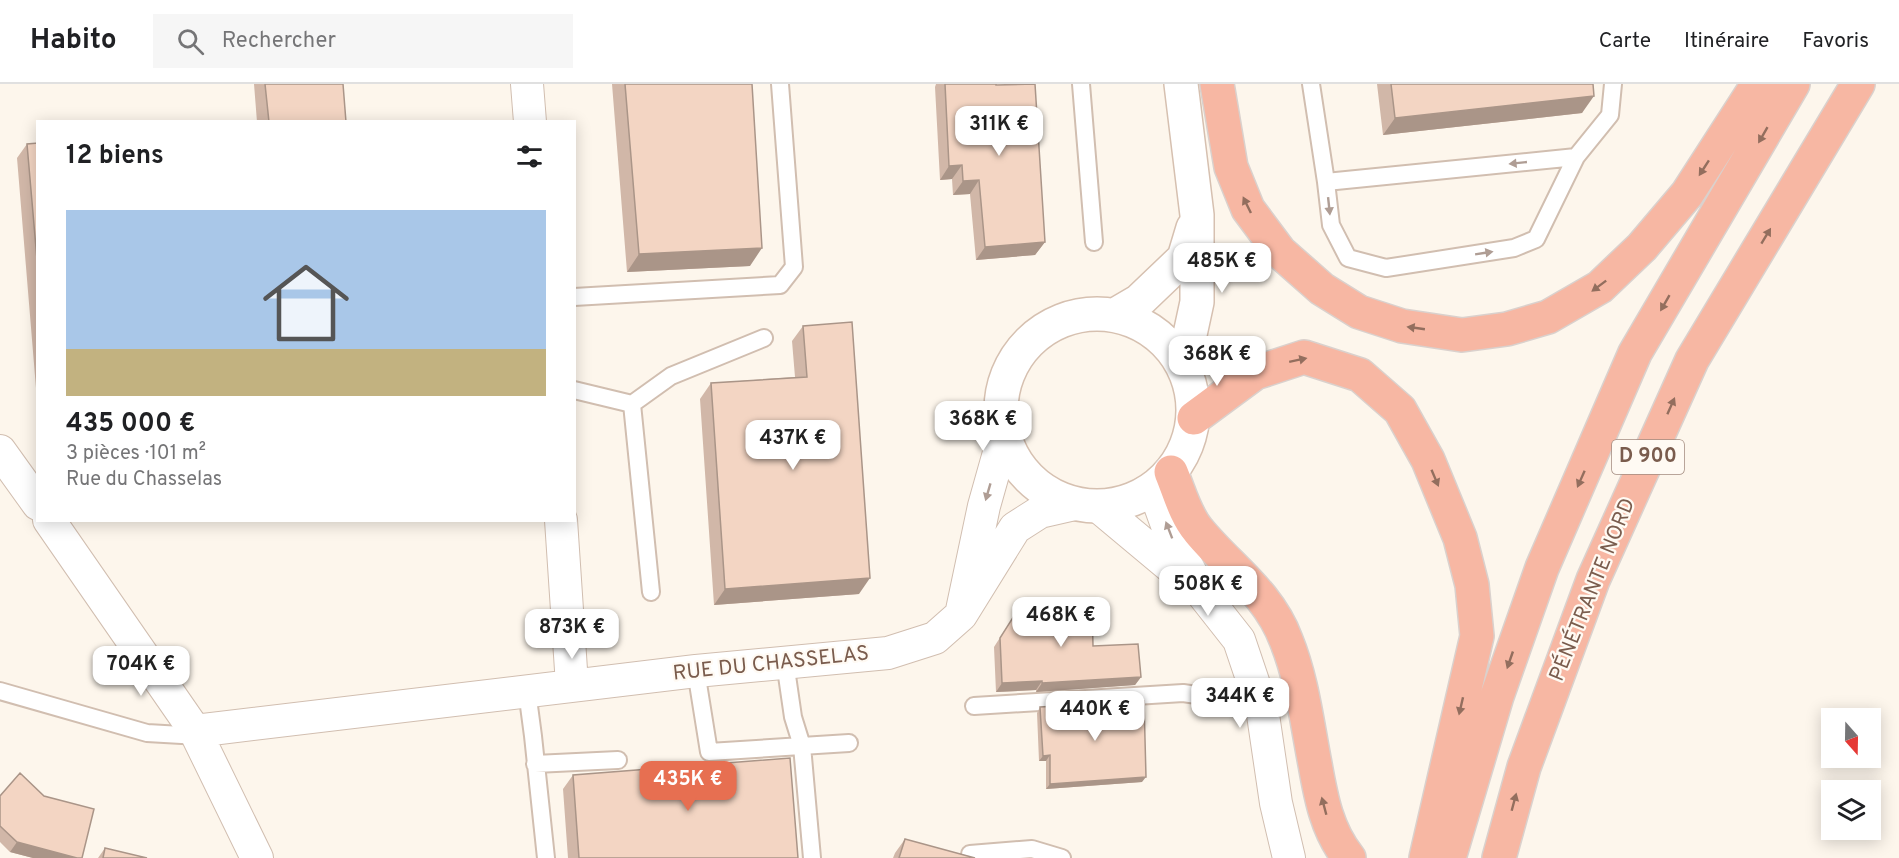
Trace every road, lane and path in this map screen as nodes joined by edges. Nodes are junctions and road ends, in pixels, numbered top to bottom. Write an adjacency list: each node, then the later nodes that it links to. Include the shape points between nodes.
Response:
1 (527, 84): 11 (street)
2 (780, 84): 16 (lane, via 794,267 780,285)
3 (1081, 84): 15 (lane)
4 (1181, 84): 14 (main road)
5 (1217, 84): 8 (highway, one-way to 5, via 1687,194 1642,247 1600,287 1548,317 1507,329 1462,335 1402,326 1359,312 1322,289 1280,252 1248,210 1231,167)
6 (1311, 84): 13 (lane)
7 (1613, 84): 12 (lane, via 1610,116)
8 (1758, 84)
9 (1793, 84): 53 (highway, D 900, one-way to 53, via 1635,353 1542,568 1497,696)
10 (1858, 84): 54 (highway, PÉNÉTRANTE NORD / D 900, one-way to 10, via 1524,766 1593,580 1692,360)
11 (530, 120)
12 (1576, 157): 13 (lane, one-way to 13); 13 (lane, one-way to 12, via 1331,225 1347,258 1386,268 1514,248 1536,239)
13 (1326, 182)
14 (1197, 215): 17 (main road, via 1184,258 1139,301); 19 (main road, via 1197,302)
15 (1094, 242)
16 (576, 297)
17 (1115, 315): 19 (main road, via 1143,325 1166,343); 23 (main road, via 1083,315 1052,325 1027,345 1009,372 1001,404)
18 (764, 338): 21 (lane, via 671,376)
19 (1184, 366): 22 (main road)
20 (576, 390): 21 (lane)
21 (632, 404): 30 (lane)
22 (1194, 418): 25 (main road, via 1187,447); 52 (highway, one-way to 52, via 1255,373 1304,357 1360,375 1400,410 1428,460 1460,538 1472,585 1476,636)
23 (1004, 435): 27 (main road, via 1014,459 1030,479 1050,495); 32 (street, one-way to 32)
24 (0, 451): 26 (street)
25 (1162, 480): 27 (main road, via 1128,502); 31 (street, one-way to 25, via 1172,539); 51 (highway, one-way to 25, via 1324,810 1299,685 1278,622 1248,580 1197,529)
26 (36, 501)
27 (1087, 506): 31 (street); 32 (street, RUE DU CHASSELAS, via 1040,512 1015,528)
28 (50, 522): 40 (street)
29 (561, 522): 35 (street)
30 (651, 592)
31 (1202, 593): 38 (street, via 1239,640)
32 (961, 615): 33 (street, RUE DU CHASSELAS, via 935,638 888,652)
33 (785, 662): 34 (street, RUE DU CHASSELAS); 42 (lane, via 793,717)
34 (696, 671): 35 (street, RUE DU CHASSELAS); 42 (lane, via 709,752)
35 (572, 685): 37 (street, RUE DU CHASSELAS)
36 (0, 691): 40 (lane, via 147,733)
37 (526, 691): 40 (street, RUE DU CHASSELAS); 44 (lane)
38 (1256, 691): 39 (lane, via 1224,699 1183,693); 50 (street)
39 (974, 706)
40 (197, 734): 46 (street)
41 (849, 743): 42 (lane)
42 (802, 746): 48 (lane)
43 (618, 760): 44 (lane)
44 (535, 764): 47 (lane)
45 (970, 854): 49 (lane, via 1032,849)
46 (257, 858)
47 (546, 858)
48 (812, 858)
49 (1062, 858)
50 (1289, 858)
51 (1349, 858)
52 (1426, 858)
53 (1449, 858)
54 (1499, 858)

